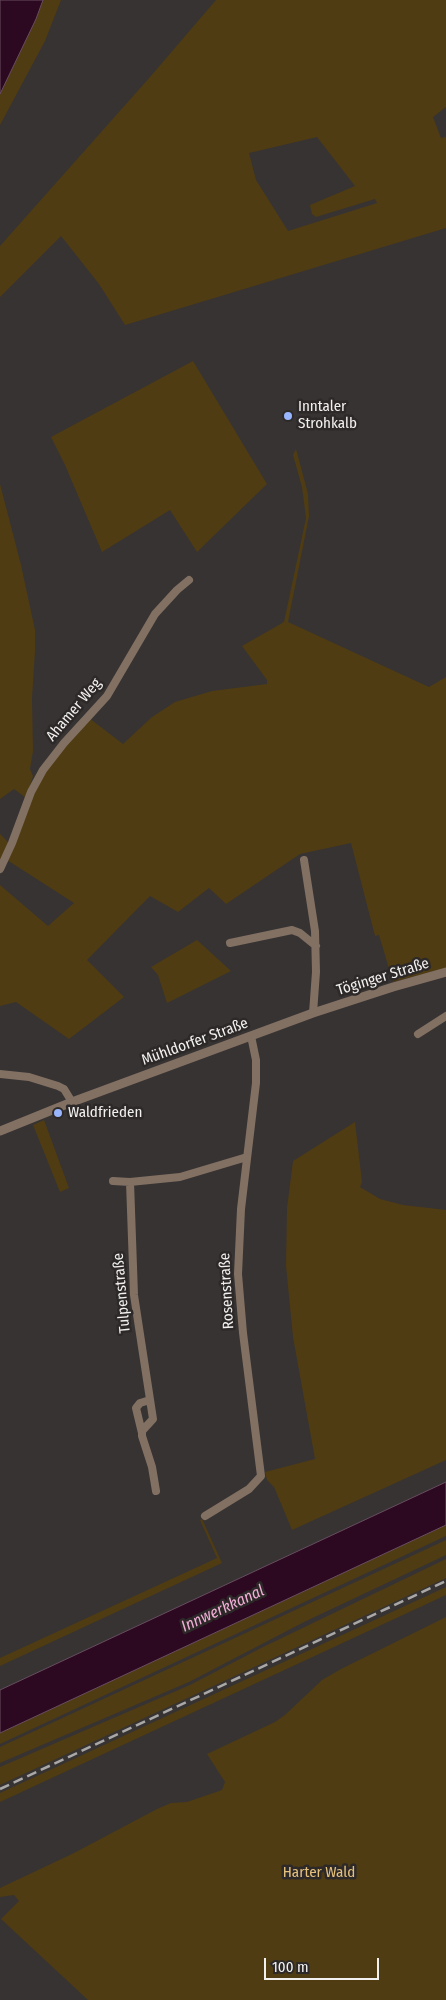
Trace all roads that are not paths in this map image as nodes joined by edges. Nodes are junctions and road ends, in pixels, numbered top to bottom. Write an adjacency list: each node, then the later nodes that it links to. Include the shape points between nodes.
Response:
1 (189, 580): 3 (street, Ahamer Weg, via 155,614 107,696 43,770)
2 (304, 860): 5 (street)
3 (0, 869)
4 (230, 943): 5 (street, via 292,930)
5 (316, 946): 8 (street)
6 (446, 972): 7 (street, Töginger Straße)
7 (328, 1008): 8 (street, Mühldorfer Straße)
8 (314, 1013): 11 (street, Mühldorfer Straße)
9 (446, 1016): 10 (street)
10 (418, 1034)
11 (251, 1036): 13 (street, Mühldorfer Straße); 15 (street, Rosenstraße, via 256,1083)
12 (0, 1074): 13 (street, via 58,1086 64,1089)
13 (72, 1102): 14 (street, Mühldorfer Straße)
14 (0, 1131)
15 (247, 1157): 17 (street, via 196,1174); 21 (street, Rosenstraße, via 238,1285 261,1476 249,1489)
16 (113, 1181): 17 (street)
17 (130, 1182): 18 (street, Tulpenstraße, via 134,1295)
18 (150, 1400): 19 (street, Tulpenstraße, via 153,1419); 19 (street, via 136,1408)
19 (142, 1433): 20 (street)
20 (156, 1491)
21 (205, 1516)

